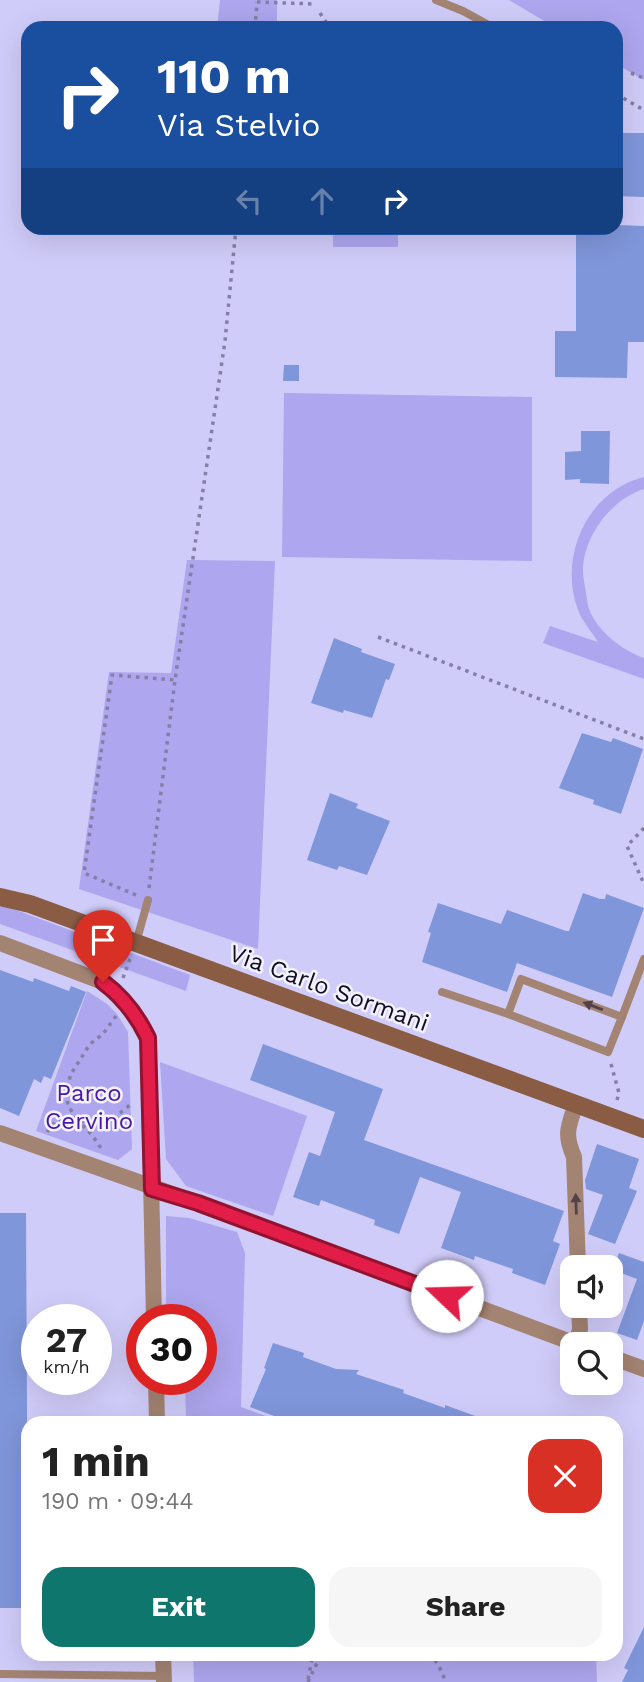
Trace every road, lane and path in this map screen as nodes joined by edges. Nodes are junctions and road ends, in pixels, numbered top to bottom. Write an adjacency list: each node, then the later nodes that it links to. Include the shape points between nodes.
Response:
1 (436, 0): 5 (lane)
2 (470, 0): 5 (lane)
3 (258, 1): 4 (path); 7 (path)
4 (314, 4)
5 (464, 11): 9 (lane)
6 (320, 13): 8 (path)
7 (256, 21)
8 (325, 21)
9 (482, 21)
10 (631, 73): 11 (path)
11 (644, 78)
12 (623, 98): 13 (path)
13 (644, 110)
14 (235, 235): 16 (path, via 225,341)
15 (378, 637): 17 (path)
16 (175, 680): 22 (path); 22 (path, via 112,675 84,873)
17 (644, 739)
18 (644, 828): 19 (path, via 627,846)
19 (644, 884)
20 (0, 889): 23 (main road, Via Carlo Sormani)
21 (0, 897): 23 (main road, Via Carlo Sormani)
22 (148, 900): 25 (lane)
23 (30, 904): 25 (main road, Via Carlo Sormani)
24 (0, 943): 28 (street, via 103,982)
25 (136, 943): 28 (path); 33 (main road, Via Carlo Sormani)
26 (644, 959): 30 (lane)
27 (442, 992): 29 (lane, Via Carlo Sormani)
28 (120, 997): 32 (street, via 138,1017 148,1038); 35 (path, via 103,1034 90,1044 71,1074 68,1106)
29 (508, 1014): 30 (lane, one-way to 29, via 522,979); 31 (lane, Via Carlo Sormani)
30 (622, 1017): 31 (lane)
31 (608, 1052): 34 (path, via 619,1093)
32 (148, 1097): 35 (path, via 131,1104 110,1123); 40 (street)
33 (576, 1104): 34 (main road, Via Carlo Sormani); 41 (street, one-way to 33, via 574,1157 567,1142)
34 (611, 1117): 36 (main road, Via Carlo Sormani)
35 (78, 1120): 38 (path, via 52,1125); 39 (path, via 93,1133 105,1156)
36 (644, 1129)
37 (0, 1133): 38 (street)
38 (41, 1147): 39 (street)
39 (100, 1169): 40 (street)
40 (152, 1189): 42 (street); 43 (street)
41 (578, 1255)
42 (154, 1304)
43 (560, 1338)
44 (623, 1361): 45 (street)
45 (644, 1369)
46 (156, 1395): 47 (street)
47 (157, 1416)
48 (163, 1661): 53 (street)
49 (312, 1661): 54 (path)
50 (319, 1661): 54 (path)
51 (435, 1661): 55 (path)
52 (0, 1674): 53 (lane)
53 (164, 1679)
54 (308, 1682)
55 (446, 1682)

